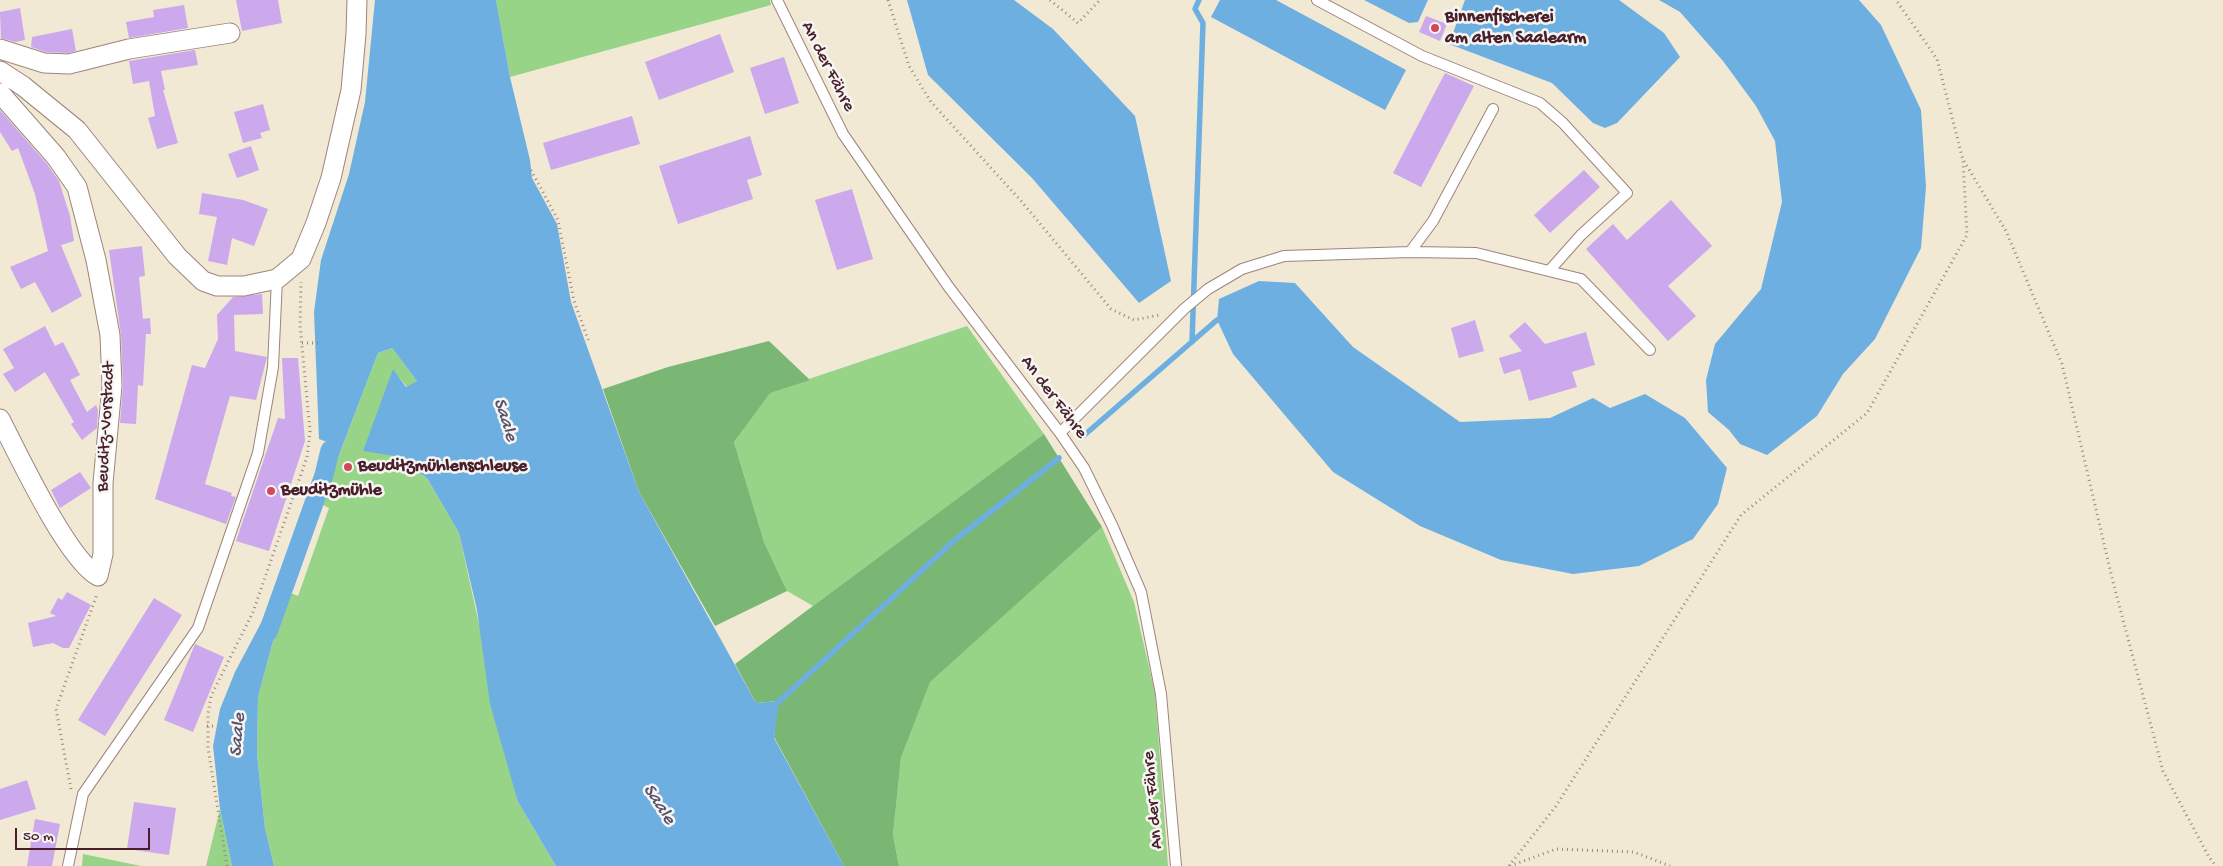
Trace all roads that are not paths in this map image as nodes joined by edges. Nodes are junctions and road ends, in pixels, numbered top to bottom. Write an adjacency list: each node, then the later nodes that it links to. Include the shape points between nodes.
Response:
1 (357, 0): 11 (street, via 351,90 331,178 302,259)
2 (777, 0): 14 (lane, An der Fähre, via 843,134 948,286)
3 (1317, 0): 10 (lane, via 1422,56 1540,103 1563,123 1627,193 1581,235)
4 (230, 33): 5 (street, via 129,49 69,64 44,63)
5 (0, 49)
6 (0, 71): 11 (street, via 77,130 172,249 203,281 218,286 244,286)
7 (0, 93): 13 (street, Beuditz-Vorstadt, via 56,157 77,187 96,260 110,334 112,386 103,483 103,554 98,576 89,570 64,535)
8 (1493, 109): 9 (lane, via 1433,221)
9 (1410, 252): 10 (lane, via 1476,253); 14 (lane, via 1284,256 1242,269 1185,308)
10 (1549, 271): 12 (lane, via 1581,278)
11 (277, 279): 15 (lane, via 273,367 258,453 198,628 83,794)
12 (1650, 350)
13 (0, 418)
14 (1060, 433): 16 (lane, An der Fähre, via 1084,468 1141,592 1161,694)
15 (68, 866)
16 (1176, 866)

